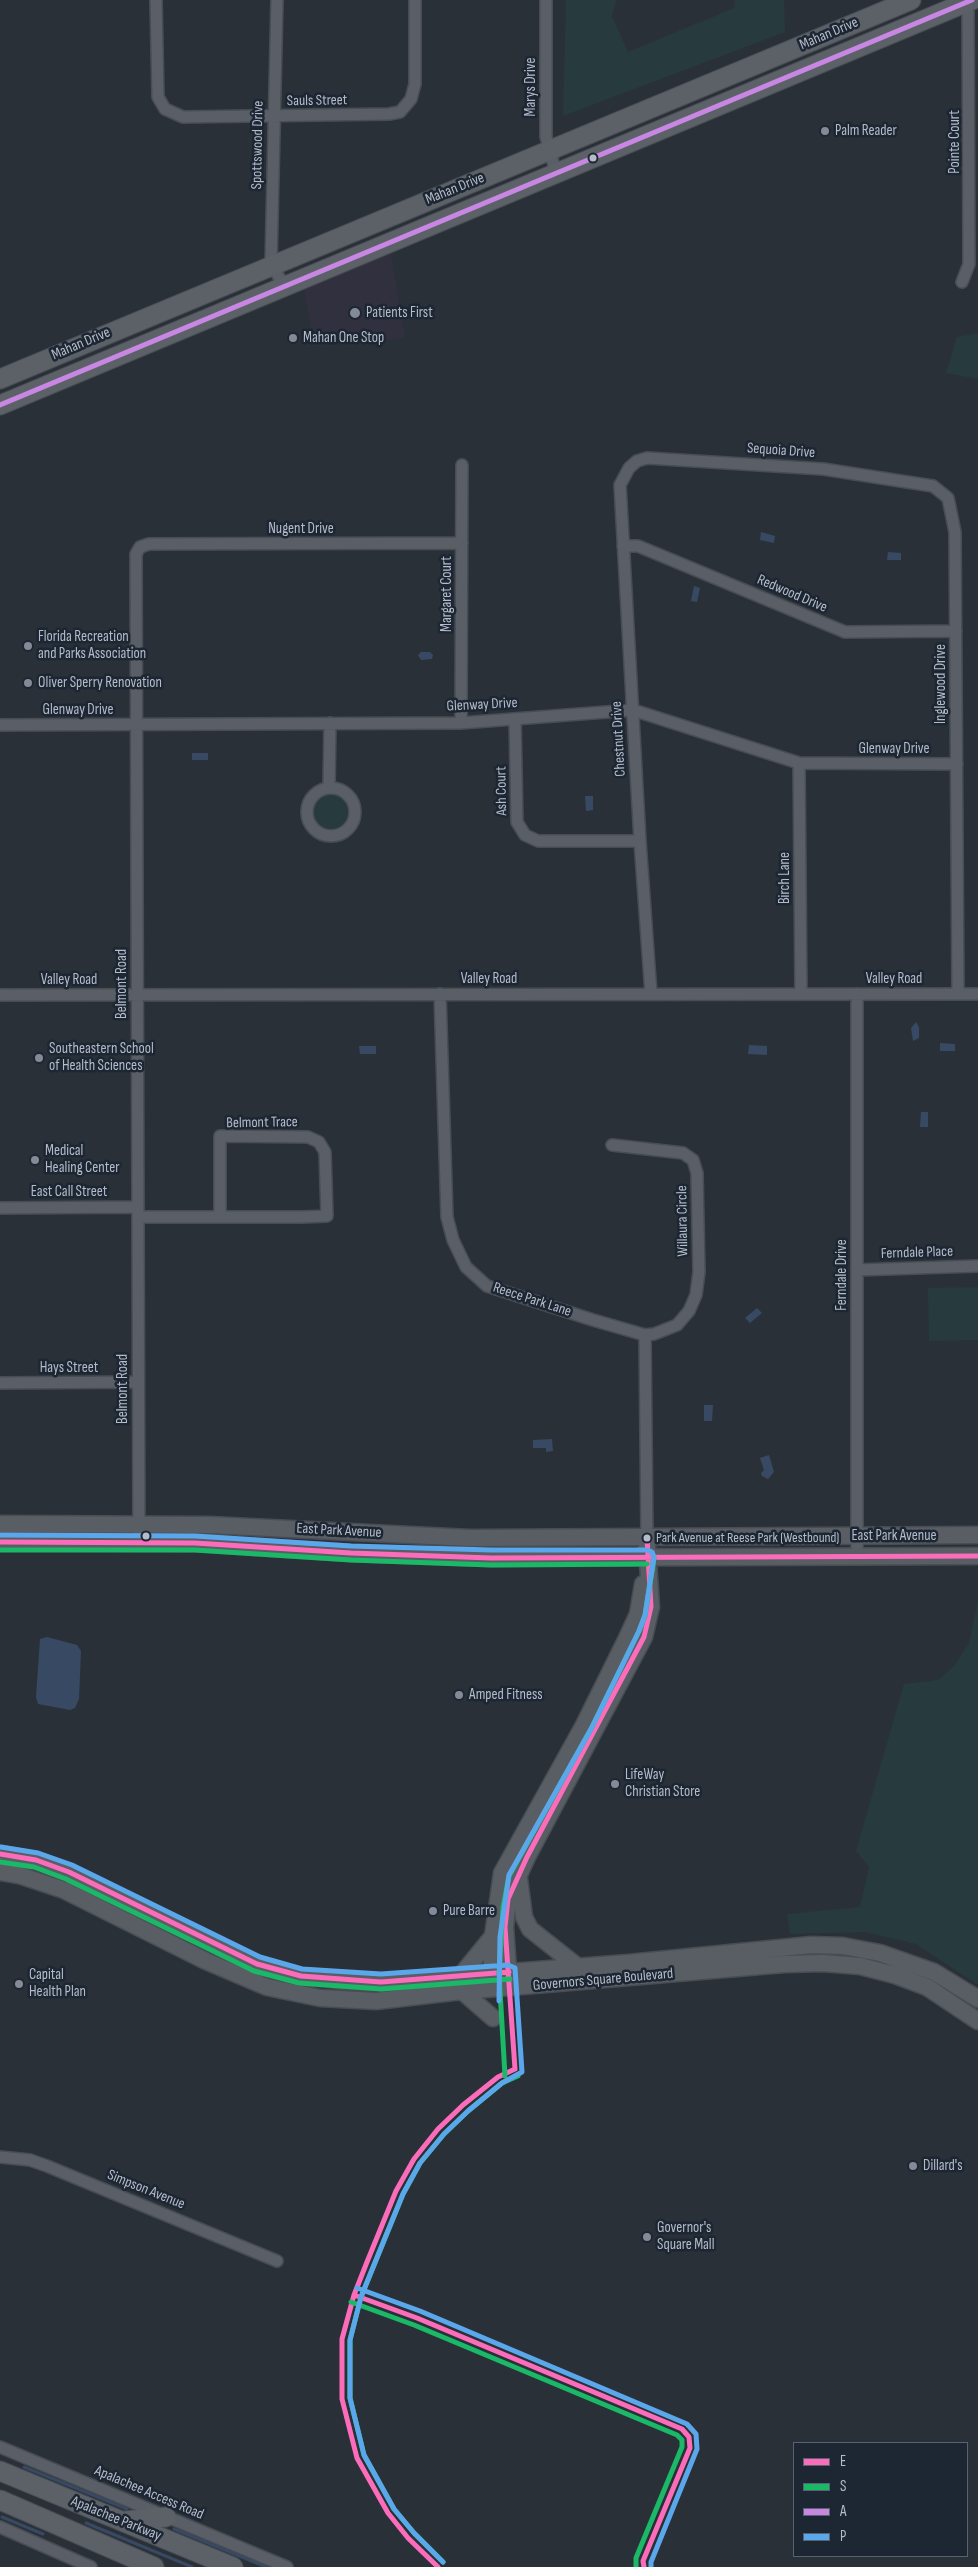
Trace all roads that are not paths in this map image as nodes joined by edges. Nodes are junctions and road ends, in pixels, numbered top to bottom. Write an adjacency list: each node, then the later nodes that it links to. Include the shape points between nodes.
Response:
1 (156, 0): 9 (street, Sauls Street, via 156,92 165,109 182,117)
2 (277, 0): 9 (street, Spottswood Drive)
3 (414, 0): 9 (street, Sauls Street, via 415,84 408,104 400,112)
4 (546, 0): 10 (street, Marys Drive, via 546,137)
5 (910, 0): 7 (main road, Mahan Drive)
6 (969, 1): 8 (main road, Mahan Drive); 13 (street, Pointe Court, via 970,264)
7 (816, 39): 8 (main road); 10 (main road, Mahan Drive)
8 (826, 61): 11 (main road, Mahan Drive)
9 (274, 117): 12 (street, Spottswood Drive)
10 (550, 150): 11 (street, Marys Drive); 12 (main road, Mahan Drive)
11 (556, 173): 14 (main road, Mahan Drive)
12 (271, 264): 14 (street); 15 (main road, Mahan Drive)
13 (962, 282)
14 (285, 287): 16 (main road, Mahan Drive)
15 (112, 331): 16 (main road); 17 (main road, Mahan Drive)
16 (118, 355): 18 (main road, Mahan Drive)
17 (0, 378)
18 (0, 405)
19 (462, 465): 22 (street, Margaret Court)
20 (621, 482): 21 (street, Sequoia Drive, via 633,464 647,458 823,470 933,486); 23 (street, Chestnut Drive)
21 (946, 495): 25 (street, Inglewood Drive, via 955,532)
22 (462, 543): 24 (street, Nugent Drive, via 149,544); 29 (street, Margaret Court)
23 (623, 546): 25 (street, Redwood Drive, via 638,546 845,632); 26 (street, Chestnut Drive)
24 (140, 547): 30 (street, Belmont Road, via 136,554)
25 (956, 631): 33 (street, Inglewood Drive)
26 (632, 710): 27 (street, Glenway Drive); 32 (street, Glenway Drive); 35 (street, Chestnut Drive)
27 (515, 718): 29 (street, Glenway Drive); 35 (street, Ash Court, via 517,822 525,835 538,841)
28 (330, 723): 29 (street, Glenway Drive); 30 (street, Glenway Drive); 34 (street)
29 (461, 723)
30 (136, 724): 31 (street, Glenway Drive); 36 (street, Belmont Road)
31 (0, 725)
32 (799, 762): 33 (street, Glenway Drive); 39 (street, Birch Lane)
33 (957, 764): 41 (street, Inglewood Drive)
34 (329, 788): 34 (street, via 313,796 308,803 307,814 320,834 334,836 349,828 355,811 349,796 342,790)
35 (640, 841): 38 (street, Chestnut Drive)
36 (137, 994): 37 (street, Valley Road); 43 (street, Valley Road); 46 (street, Belmont Road)
37 (440, 994): 38 (street, Valley Road); 50 (street, Reece Park Lane, via 447,1217 459,1256 471,1274 487,1286)
38 (651, 994): 39 (street, Valley Road)
39 (801, 994): 40 (street, Valley Road)
40 (857, 994): 41 (street, Valley Road); 49 (street, Ferndale Drive)
41 (958, 994): 42 (street, Valley Road)
42 (978, 994)
43 (0, 995)
44 (612, 1145): 50 (street, Willaura Circle, via 683,1153 693,1160 697,1173 699,1272 696,1295 689,1311 677,1325)
45 (0, 1208): 46 (street, East Call Street)
46 (138, 1212): 47 (street, Belmont Trace); 51 (street, Belmont Road)
47 (220, 1217): 47 (street, Belmont Trace, via 327,1216 325,1152 319,1142 308,1137 220,1136)
48 (978, 1266): 49 (street, Ferndale Place)
49 (857, 1270): 56 (street, Ferndale Drive)
50 (645, 1335): 57 (street)
51 (138, 1382): 52 (street, Hays Street); 54 (street, Belmont Road)
52 (0, 1383)
53 (0, 1524): 54 (street, East Park Avenue)
54 (138, 1524): 57 (street, East Park Avenue, via 253,1526 470,1538); 58 (street, Belmont Road)
55 (978, 1535): 56 (street, East Park Avenue)
56 (858, 1536): 57 (street, East Park Avenue); 62 (street, Ferndale Drive)
57 (647, 1538): 61 (street)
58 (139, 1541): 59 (street, East Park Avenue); 61 (street, East Park Avenue, via 414,1556)
59 (0, 1542)
60 (978, 1556): 62 (street, East Park Avenue)
61 (647, 1557): 62 (street, East Park Avenue); 66 (street, via 651,1607 644,1637); 69 (street, via 638,1614 632,1628 584,1725 502,1873)
62 (857, 1557)
63 (0, 1854): 64 (street, Governors Square Boulevard)
64 (35, 1860): 67 (street); 68 (street, Governors Square Boulevard, via 69,1872)
65 (0, 1872): 67 (street, Governors Square Boulevard)
66 (518, 1874): 74 (street, via 520,1902 530,1929); 75 (street, via 506,1913)
67 (30, 1879): 70 (street, Governors Square Boulevard, via 64,1890)
68 (180, 1926): 70 (street); 72 (street); 77 (street, Governors Square Boulevard, via 257,1964 301,1976)
69 (493, 1936): 76 (street); 78 (street)
70 (164, 1940): 72 (street, Governors Square Boulevard)
71 (784, 1946): 73 (street); 74 (street, Governors Square Boulevard); 79 (street, Governors Square Boulevard, via 843,1946 880,1953 934,1972)
72 (178, 1947): 80 (street, Governors Square Boulevard, via 267,1987)
73 (785, 1964): 75 (street, Governors Square Boulevard); 82 (street, Governors Square Boulevard, via 823,1962 851,1965 895,1976 927,1987)
74 (578, 1967): 75 (street, Governors Square Boulevard)
75 (509, 1980): 76 (street, Governors Square Boulevard)
76 (491, 1981): 78 (street, Governors Square Boulevard)
77 (355, 1982): 78 (street, Governors Square Boulevard); 80 (street)
78 (462, 1983): 80 (street, Governors Square Boulevard, via 376,2001); 81 (street)
79 (978, 1999)
80 (354, 2001)
81 (493, 2018)
82 (978, 2021)
83 (0, 2158): 84 (street, Simpson Avenue, via 30,2160 48,2166)
84 (277, 2261)
85 (0, 2447): 88 (street, Apalachee Access Road)
86 (2, 2478): 89 (main road, Apalachee Parkway)
87 (0, 2500): 92 (main road, Apalachee Parkway)
88 (166, 2517): 89 (main road); 94 (street, Apalachee Access Road)
89 (121, 2521): 93 (main road, Apalachee Parkway)
90 (0, 2527): 91 (street)
91 (91, 2567)
92 (154, 2567)
93 (233, 2567)
94 (287, 2567)

